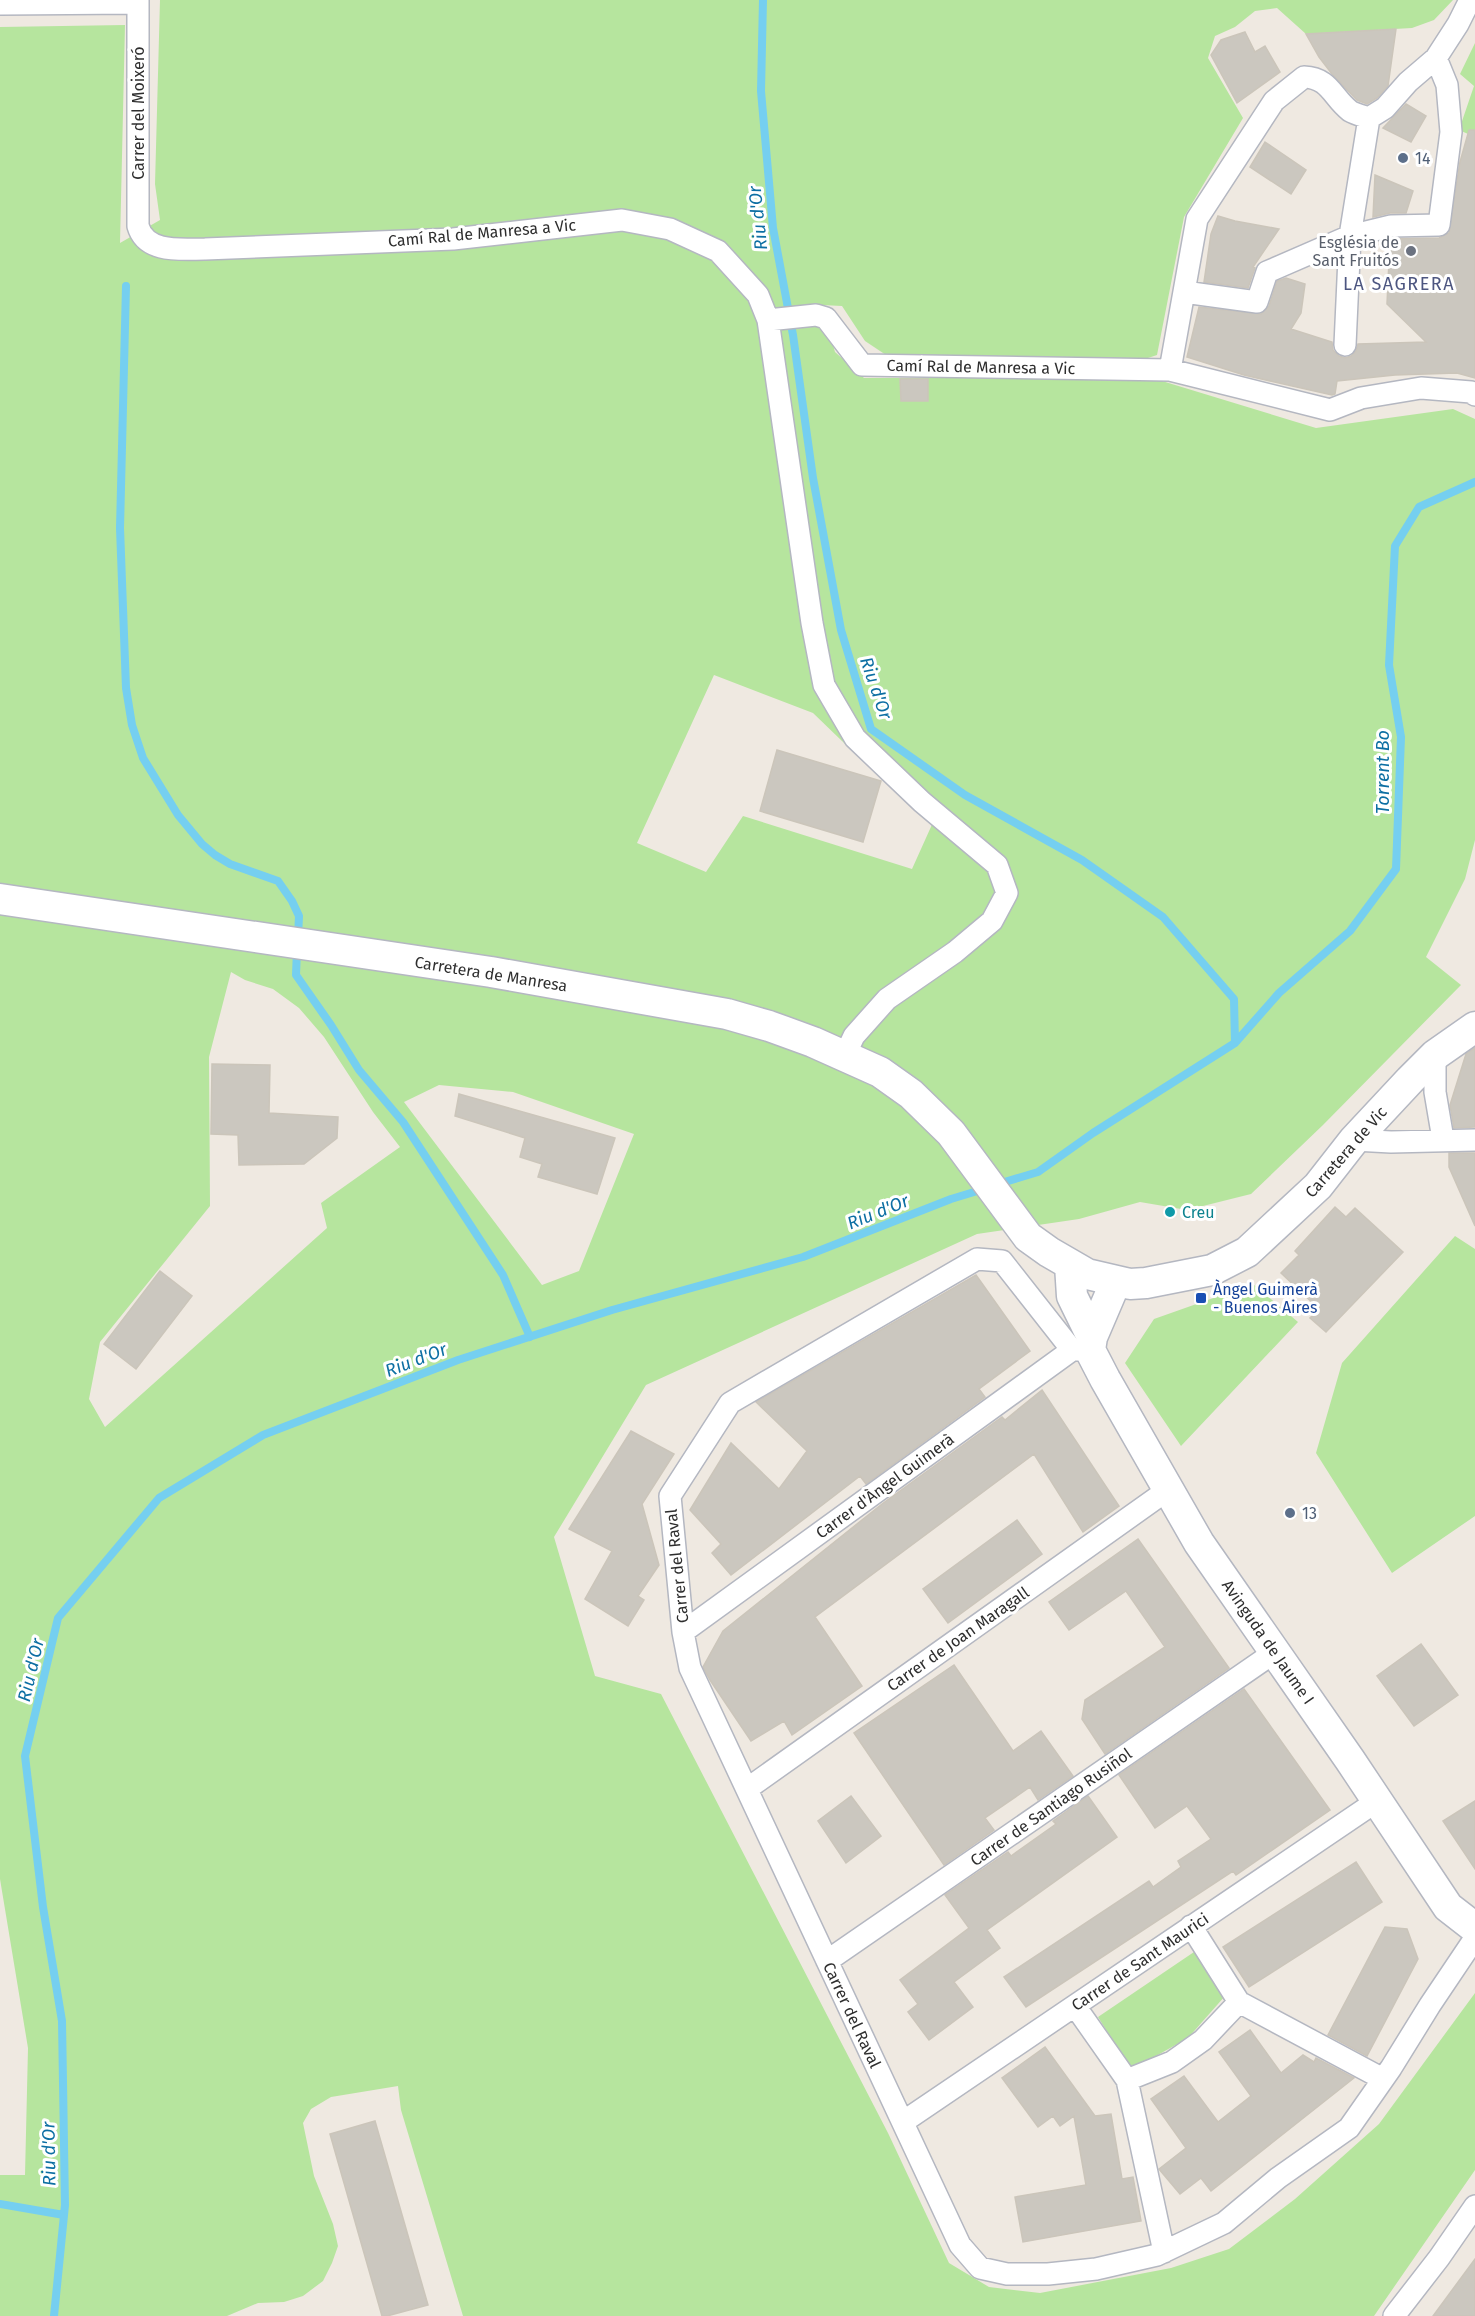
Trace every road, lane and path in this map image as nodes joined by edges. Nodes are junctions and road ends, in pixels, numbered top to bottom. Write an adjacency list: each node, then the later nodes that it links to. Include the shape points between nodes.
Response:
1 (1470, 0): 4 (street)
2 (138, 1): 3 (street); 7 (street, Carrer del Moixeró)
3 (0, 4)
4 (1436, 58): 5 (street, via 1385,108); 6 (street, via 1447,85 1450,132 1439,225)
5 (1369, 118): 6 (street); 8 (street, via 1351,111 1315,77 1304,76 1274,101 1197,219)
6 (1352, 227): 8 (street, via 1267,272 1257,302); 10 (street)
7 (144, 234): 9 (street, Camí Ral de Manresa a Vic, via 167,249 205,249 441,239 622,220 670,229 718,251 758,295)
8 (1184, 292): 11 (street)
9 (772, 319): 11 (street, Camí Ral de Manresa a Vic, via 816,315 826,318 862,365); 15 (street, Camí Ral de Manresa a Vic, via 812,622 824,685 855,738 922,802 997,865 1007,893 992,921 887,999 854,1036)
10 (1345, 345)
11 (1170, 370): 12 (street, via 1330,410 1361,398 1421,387)
12 (1475, 395)
13 (0, 899): 15 (main road, Carretera de Manresa, via 491,972 727,1014)
14 (1475, 1027): 16 (main road, Carretera de Vic)
15 (845, 1055): 20 (main road, Carretera de Manresa, via 880,1072 911,1094 951,1133 1028,1237)
16 (1435, 1055): 17 (street, via 1435,1092); 18 (main road, Carretera de Vic)
17 (1443, 1139): 18 (street); 19 (street)
18 (1354, 1140): 21 (main road, Carretera de Vic, via 1318,1186 1247,1252 1212,1270 1146,1283)
19 (1475, 1140)
20 (1070, 1265): 21 (main road); 22 (main road, via 1072,1296)
21 (1116, 1281): 22 (main road)
22 (1085, 1346): 23 (main road, Avinguda de Jaume I); 24 (street, Carrer d'Àngel Guimerà); 24 (street, Carrer del Raval, via 1002,1261 977,1259 730,1403 670,1496)
23 (1169, 1489): 25 (main road, Avinguda de Jaume I, via 1199,1543); 26 (street, Carrer de Joan Maragall)
24 (683, 1632): 26 (street, Carrer del Raval, via 696,1683)
25 (1275, 1653): 27 (main road, Avinguda de Jaume I); 31 (street, Carrer de Santiago Rusiñol)
26 (747, 1789): 31 (street, Carrer del Raval)
27 (1377, 1802): 28 (street, Carrer de Sant Maurici); 29 (main road, Avinguda de Jaume I, via 1448,1907)
28 (1191, 1926): 32 (street); 33 (street, Carrer de Sant Maurici)
29 (1475, 1928)
30 (1475, 1938): 34 (street, Carrer del Raval)
31 (827, 1961): 36 (street, Carrer del Raval)
32 (1239, 2002): 34 (street); 35 (street, via 1203,2040 1172,2062)
33 (1075, 2006): 35 (street); 36 (street, Carrer de Sant Maurici)
34 (1383, 2079): 38 (street, Carrer del Raval, via 1349,2128 1278,2178 1224,2223)
35 (1127, 2080): 38 (street)
36 (903, 2122): 38 (street, Carrer del Raval, via 960,2246 980,2268 1007,2274 1048,2274 1096,2269)
37 (1475, 2206): 39 (street)
38 (1164, 2252)
39 (1394, 2316)

